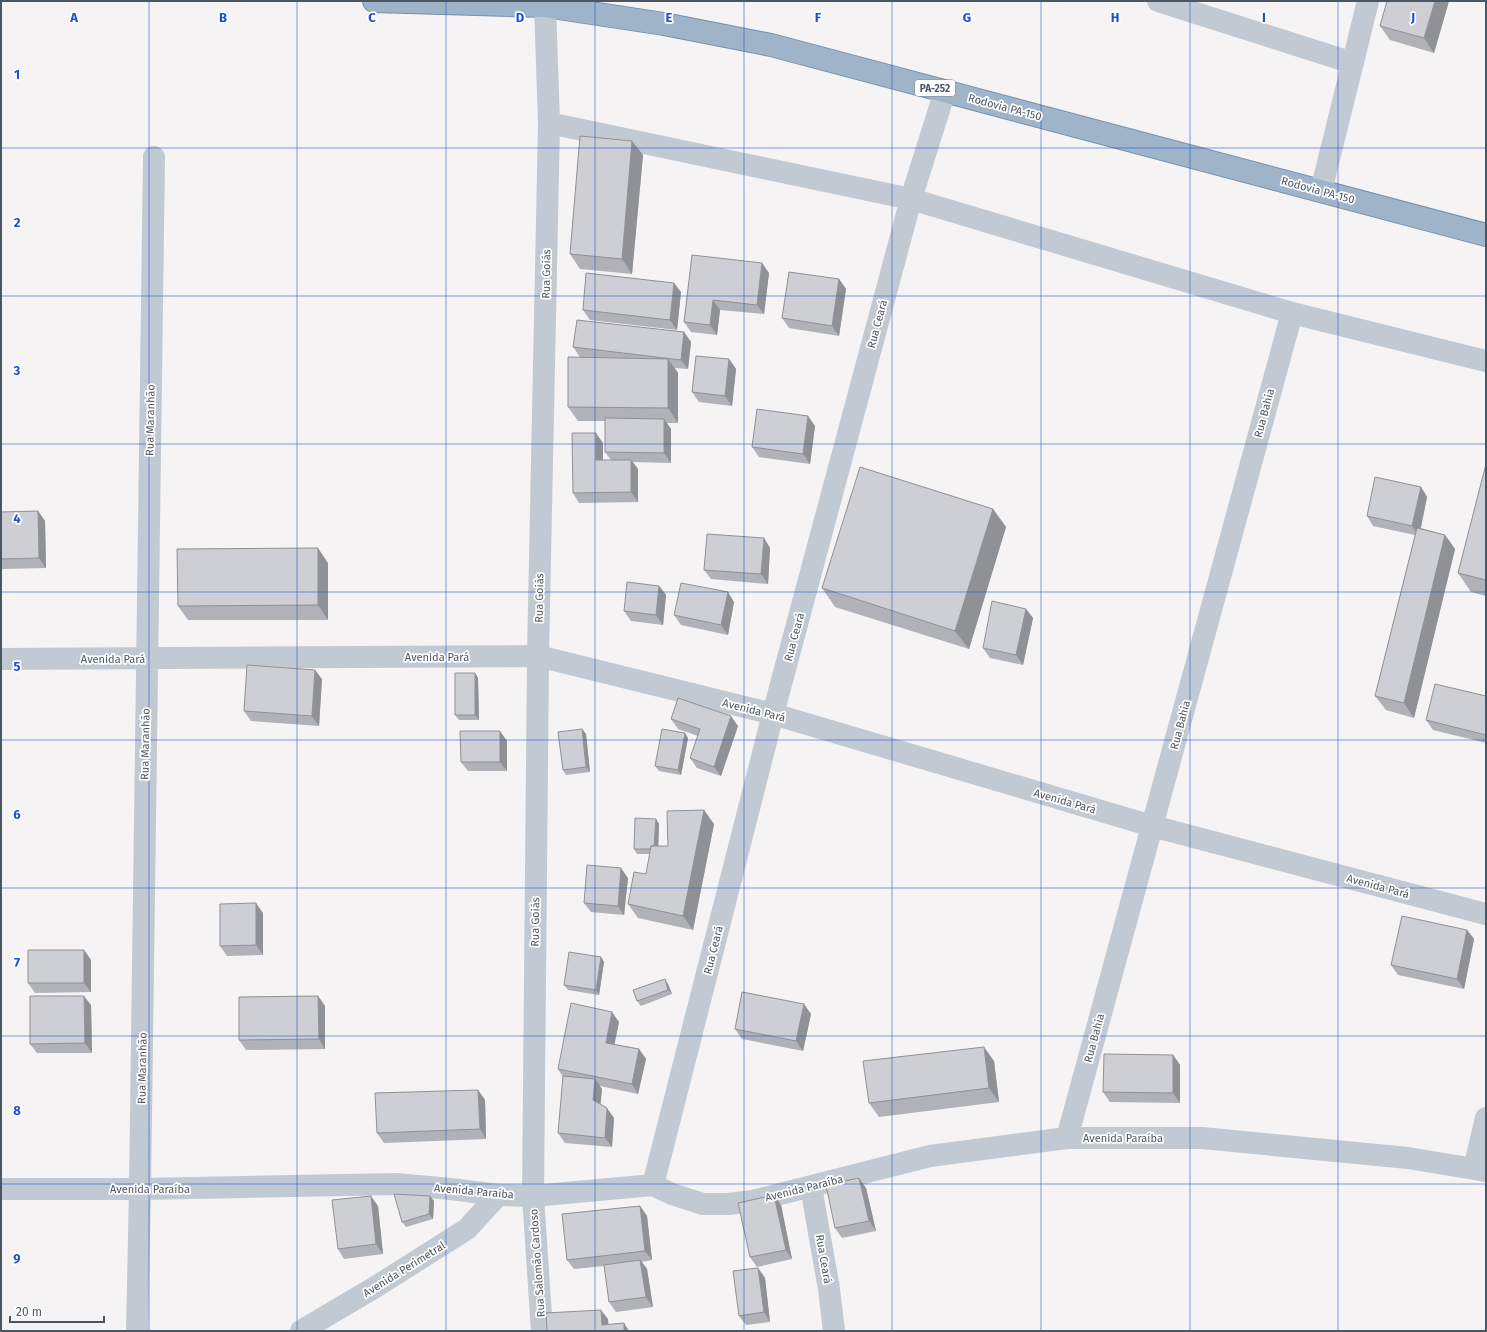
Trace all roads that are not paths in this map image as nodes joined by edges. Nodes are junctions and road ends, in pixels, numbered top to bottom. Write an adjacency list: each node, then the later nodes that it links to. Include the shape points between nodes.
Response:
1 (374, 1): 4 (highway, Rodovia PA-150 / PA-252)
2 (1158, 1): 5 (street)
3 (1368, 1): 5 (street)
4 (545, 4): 6 (highway, Rodovia PA-150 / PA-252, via 771,45); 7 (street, Rua Goiás)
5 (1353, 63): 9 (street)
6 (945, 91): 9 (highway, Rodovia PA-150 / PA-252); 10 (street, Rua Ceará)
7 (549, 123): 10 (street); 14 (street, Rua Goiás)
8 (154, 157): 15 (street, Rua Maranhão)
9 (1321, 191): 11 (highway, Rodovia PA-150 / PA-252)
10 (910, 199): 12 (street); 17 (street, Rua Ceará)
11 (1486, 235)
12 (1292, 313): 13 (street); 18 (street, Rua Bahia)
13 (1486, 361)
14 (538, 656): 15 (street, Avenida Pará); 17 (street, Avenida Pará); 28 (street, Rua Goiás)
15 (146, 658): 16 (street, Avenida Pará); 26 (street, Rua Maranhão)
16 (1, 659)
17 (773, 714): 18 (street, Avenida Pará); 23 (street, Rua Ceará)
18 (1152, 826): 19 (street, Avenida Pará); 21 (street, Rua Bahia)
19 (1486, 914)
20 (1486, 1118): 22 (street)
21 (1068, 1138): 22 (street, Avenida Paraíba, via 1202,1138 1408,1158); 24 (street, Avenida Paraíba, via 930,1156)
22 (1480, 1170)
23 (653, 1185): 24 (street, Avenida Paraíba, via 703,1204 753,1201); 28 (street, Avenida Paraíba)
24 (811, 1187): 32 (street, Rua Ceará)
25 (1, 1189): 26 (street, Avenida Paraíba)
26 (140, 1189): 27 (street, Avenida Paraíba, via 396,1184); 29 (street, Rua Maranhão)
27 (498, 1195): 28 (street, Avenida Paraíba); 30 (street, Avenida Perimetral, via 466,1229)
28 (532, 1196): 31 (street, Rua Salomão Cardoso)
29 (137, 1331)
30 (301, 1331)
31 (542, 1331)
32 (834, 1331)

